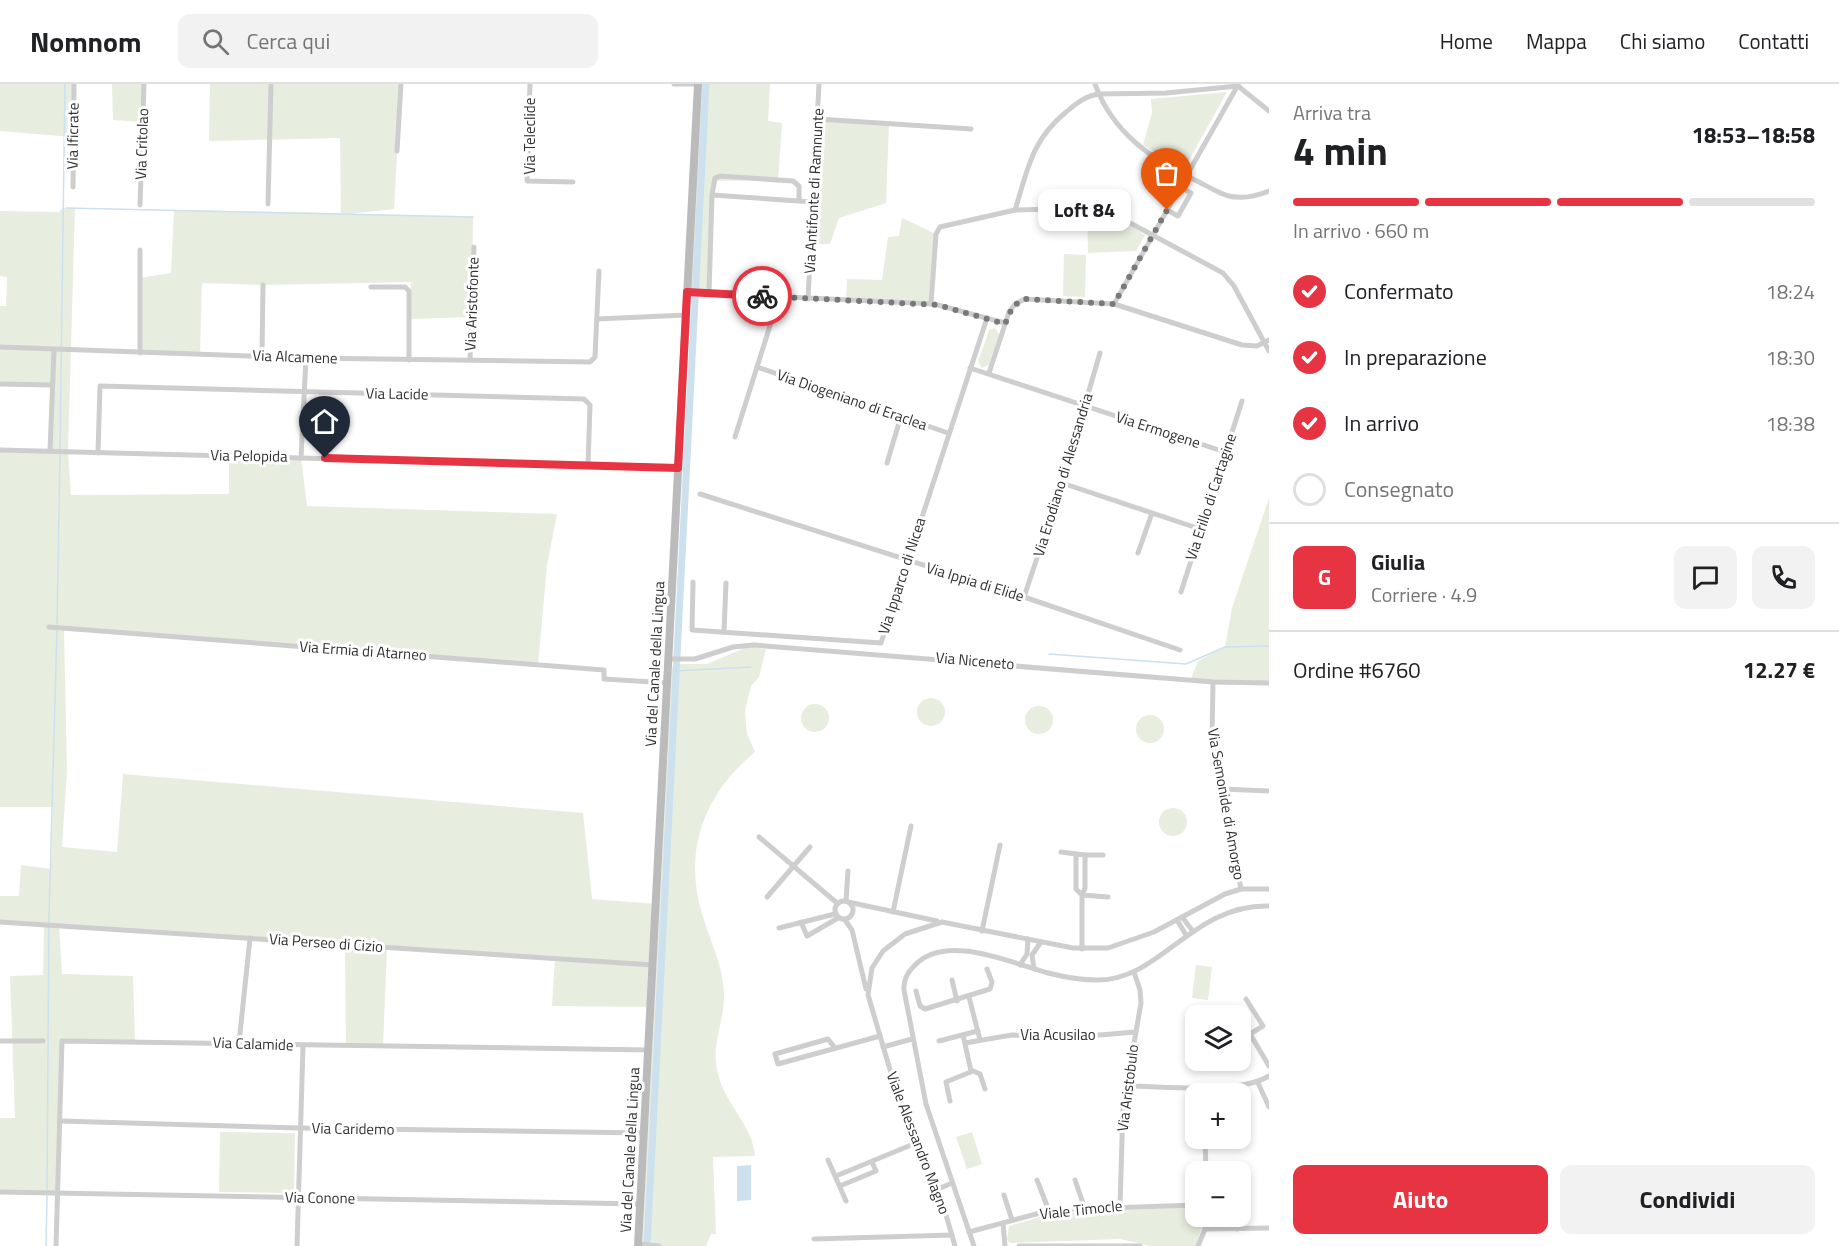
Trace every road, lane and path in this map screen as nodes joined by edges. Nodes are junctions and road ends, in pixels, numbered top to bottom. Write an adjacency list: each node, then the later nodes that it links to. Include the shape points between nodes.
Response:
1 (74, 84): 18 (street, Via Ificrate)
2 (144, 84): 25 (street, Via Critolao)
3 (271, 84): 24 (street)
4 (401, 84): 15 (street)
5 (530, 84): 17 (street, Via Teleclide, via 528,181)
6 (674, 84): 7 (street)
7 (698, 84): 34 (street, Via del Canale della Lingua)
8 (819, 84): 13 (street, Via Antifonte di Ramnunte)
9 (1095, 84): 11 (street)
10 (1239, 85): 11 (street, via 1166,93); 12 (street); 16 (street)
11 (1098, 94): 16 (street, via 1131,141); 26 (street, via 1079,102 1042,134)
12 (1269, 111)
13 (818, 119): 14 (street); 23 (street, Via Antifonte di Ramnunte)
14 (970, 129)
15 (397, 151)
16 (1186, 176): 19 (street); 20 (street, via 1232,197)
17 (573, 182)
18 (73, 187)
19 (1180, 187): 27 (street); 27 (street, via 1191,193 1178,216)
20 (1269, 191)
21 (712, 195): 22 (street); 22 (street, via 715,178 724,176 794,181 799,186); 35 (street)
22 (800, 200): 23 (street)
23 (813, 202): 37 (street, Via Antifonte di Ramnunte)
24 (268, 204)
25 (140, 205)
26 (1015, 210): 28 (street, via 1095,208); 38 (street, via 937,230)
27 (1167, 210): 28 (street)
28 (1153, 235): 39 (street); 44 (street, via 1225,274)
29 (474, 247): 53 (street, Via Aristofonte)
30 (140, 250): 49 (street)
31 (599, 271): 42 (street)
32 (263, 285): 50 (street)
33 (371, 287): 52 (street, via 405,287 410,291)
34 (689, 292): 35 (street); 40 (street, Via del Canale della Lingua)
35 (705, 293): 36 (street)
36 (779, 297): 37 (street); 54 (street)
37 (808, 299): 38 (street)
38 (931, 304): 41 (street)
39 (1114, 304): 43 (street, via 1025,299 1013,306); 44 (street, via 1242,345)
40 (686, 315): 42 (street); 72 (street, Via del Canale della Lingua)
41 (987, 318): 43 (street); 55 (street, Via Ipparco di Nicea)
42 (597, 319): 53 (street, Via Alcamene, via 595,358 590,362)
43 (1005, 324): 56 (street)
44 (1267, 342): 47 (street)
45 (0, 347): 46 (street, Via Alcamene)
46 (54, 351): 49 (street, Via Alcamene); 58 (street, via 55,379)
47 (1269, 351)
48 (1100, 352): 61 (street, Via Erodiano di Alessandria)
49 (140, 353): 50 (street, Via Alcamene)
50 (262, 355): 51 (street, Via Alcamene)
51 (306, 358): 52 (street, Via Alcamene); 59 (street)
52 (409, 360): 53 (street, Via Alcamene)
53 (470, 360)
54 (757, 367): 62 (street, Via Diogeniano di Eraclea); 64 (street)
55 (970, 368): 56 (street, Via Ermogene); 63 (street, Via Ipparco di Nicea)
56 (989, 373): 61 (street, Via Ermogene)
57 (0, 384): 58 (street)
58 (51, 385): 66 (street)
59 (304, 392): 68 (street, Via Lacide, via 100,386); 69 (street); 71 (street, Via Lacide, via 584,399 590,406)
60 (1242, 401): 67 (street, Via Erillo di Cartagine)
61 (1085, 406): 67 (street, Via Ermogene); 73 (street, Via Erodiano di Alessandria)
62 (901, 417): 63 (street, Via Diogeniano di Eraclea); 70 (street)
63 (948, 432): 78 (street, Via Ipparco di Nicea)
64 (735, 436)
65 (0, 450): 66 (street, Via Pelopida)
66 (50, 451): 68 (street, Via Pelopida)
67 (1225, 452): 76 (street, Via Erillo di Cartagine)
68 (98, 453): 69 (street, Via Pelopida)
69 (301, 458): 71 (street, Via Pelopida)
70 (887, 463)
71 (588, 465): 72 (street, Via Pelopida)
72 (678, 468): 88 (street, Via del Canale della Lingua)
73 (1062, 483): 75 (street); 82 (street, Via Erodiano di Alessandria)
74 (700, 494): 78 (street, Via Ippia di Elide)
75 (1152, 513): 76 (street); 77 (street)
76 (1200, 529): 81 (street, Via Erillo di Cartagine)
77 (1138, 553)
78 (907, 561): 82 (street, Via Ippia di Elide); 85 (street, Via Ipparco di Nicea)
79 (693, 582): 84 (street, Via Ipparco di Nicea, via 692,630)
80 (726, 583): 84 (street)
81 (1181, 592)
82 (1024, 597): 86 (street, Via Ippia di Elide)
83 (50, 627): 90 (street, Via Ermia di Atarneo, via 604,670 604,679)
84 (724, 632): 85 (street, Via Ipparco di Nicea)
85 (881, 644): 87 (street)
86 (1180, 650)
87 (879, 653): 88 (street, Via Niceneto, via 746,645 698,658); 89 (street, Via Niceneto)
88 (672, 659): 90 (street, Via del Canale della Lingua)
89 (1213, 682): 91 (street, Via Niceneto); 92 (street, Via Semonide di Amorgo, via 1212,737)
90 (668, 683): 128 (street, Via del Canale della Lingua)
91 (1269, 683)
92 (1222, 789): 93 (street); 104 (street, Via Semonide di Amorgo)
93 (1269, 791)
94 (911, 826): 112 (street)
95 (759, 837): 102 (street)
96 (1000, 845): 121 (street)
97 (810, 847): 102 (street)
98 (1061, 852): 99 (street)
99 (1076, 854): 100 (street); 106 (street, via 1076,889)
100 (1085, 855): 101 (street); 106 (street)
101 (1103, 855)
102 (793, 867): 107 (street); 110 (street)
103 (848, 871): 109 (street)
104 (1241, 889): 105 (street); 114 (street)
105 (1269, 889)
106 (1082, 895): 108 (street); 126 (street)
107 (767, 897)
108 (1108, 897)
109 (847, 902): 110 (street); 112 (street); 115 (street, via 853,910)
110 (837, 903): 113 (street)
111 (1269, 906): 120 (street, Viale Alessandro Magno, via 1231,911)
112 (893, 912): 118 (street)
113 (837, 916): 115 (street); 117 (street); 117 (street, via 807,936)
114 (1180, 919): 120 (street); 122 (street); 126 (street, via 1116,946)
115 (845, 920): 134 (street, via 852,930)
116 (0, 922): 123 (street, Via Perseo di Cizio)
117 (801, 922): 119 (street)
118 (942, 922): 121 (street); 134 (street, Viale Alessandro Magno, via 911,932 886,948 872,969)
119 (779, 928)
120 (1192, 930): 122 (street, Viale Alessandro Magno)
121 (982, 931): 124 (street)
122 (1186, 935): 131 (street, Viale Alessandro Magno)
123 (250, 938): 128 (street, Via Perseo di Cizio); 147 (street)
124 (1028, 939): 125 (street); 127 (street, via 1027,954)
125 (1041, 942): 126 (street); 130 (street, via 1032,955)
126 (1082, 949)
127 (1020, 965): 130 (street, Viale Alessandro Magno); 142 (street, Viale Alessandro Magno, via 964,950 940,952 919,961 904,985)
128 (653, 966): 152 (street, Via del Canale della Lingua)
129 (987, 969): 135 (street, via 992,987)
130 (1034, 969): 131 (street, Viale Alessandro Magno, via 1097,980)
131 (1134, 972): 139 (street, Via Aristobulo, via 1141,999)
132 (952, 980): 137 (street)
133 (915, 991): 137 (street, via 925,1010)
134 (868, 995): 141 (street, Viale Alessandro Magno)
135 (969, 997): 137 (street); 138 (street)
136 (1246, 999): 153 (street, via 1263,1026 1250,1034)
137 (957, 1000)
138 (978, 1031): 140 (street); 143 (street)
139 (1136, 1032): 143 (street, Via Acusilao, via 1075,1037 1012,1035); 157 (street, Via Aristobulo)
140 (963, 1035): 146 (street); 148 (street)
141 (880, 1036): 150 (street, Viale Alessandro Magno); 151 (street)
142 (912, 1039): 150 (street); 170 (street, Viale Alessandro Magno, via 926,1104)
143 (980, 1040): 148 (street, Via Acusilao)
144 (0, 1041): 145 (street)
145 (43, 1041)
146 (939, 1041)
147 (239, 1043): 149 (street, Via Calamide); 161 (street, Via Calamide, via 62,1041)
148 (964, 1043): 154 (street)
149 (303, 1046): 152 (street, Via Calamide); 162 (street)
150 (883, 1047): 164 (street, Viale Alessandro Magno)
151 (835, 1048): 151 (street, via 778,1064 775,1054 828,1039)
152 (649, 1050): 163 (street, Via del Canale della Lingua)
153 (1269, 1066)
154 (971, 1071): 158 (street, via 979,1072); 159 (street, via 946,1082)
155 (1269, 1076): 156 (street)
156 (1258, 1083): 157 (street, via 1236,1087); 160 (street)
157 (1126, 1086): 180 (street, Via Aristobulo)
158 (985, 1089)
159 (951, 1101)
160 (1269, 1107)
161 (62, 1121): 162 (street, Via Caridemo); 174 (street, Via Calamide)
162 (299, 1128): 163 (street, Via Caridemo); 176 (street)
163 (644, 1133): 178 (street, Via del Canale della Lingua)
164 (916, 1143): 166 (street); 172 (street, Viale Alessandro Magno)
165 (828, 1160): 167 (street)
166 (872, 1162): 167 (street); 171 (street, via 876,1171)
167 (836, 1176): 171 (street)
168 (1037, 1180): 182 (street)
169 (1075, 1180): 181 (street)
170 (952, 1183): 172 (street); 188 (street, Viale Alessandro Magno)
171 (840, 1186): 177 (street)
172 (936, 1190): 189 (street, Viale Alessandro Magno)
173 (0, 1192): 174 (street, Via Conone)
174 (59, 1194): 176 (street, Via Conone); 194 (street, Via Calamide)
175 (1004, 1195): 183 (street)
176 (298, 1197): 178 (street, Via Conone); 195 (street)
177 (846, 1201)
178 (640, 1203): 192 (street, Via del Canale della Lingua)
179 (1185, 1205): 180 (street, Viale Timocle)
180 (1120, 1206): 181 (street, Viale Timocle)
181 (1084, 1209): 182 (street, Viale Timocle)
182 (1048, 1211): 183 (street, Viale Timocle)
183 (1012, 1220): 184 (street, Viale Timocle)
184 (1003, 1223): 188 (street, Viale Timocle); 199 (street)
185 (1269, 1228): 187 (street)
186 (1204, 1229): 187 (street); 202 (street)
187 (1237, 1229)
188 (969, 1232): 198 (street, Viale Alessandro Magno)
189 (952, 1235): 190 (street); 197 (street, Viale Alessandro Magno)
190 (919, 1237): 191 (street); 196 (street)
191 (814, 1239)
192 (640, 1245): 193 (street)
193 (657, 1245)
194 (56, 1246)
195 (297, 1246)
196 (920, 1246)
197 (955, 1246)
198 (974, 1246)
199 (1005, 1246)
200 (1019, 1246): 201 (street, Viale Timocle)
201 (1140, 1246)
202 (1198, 1246)

